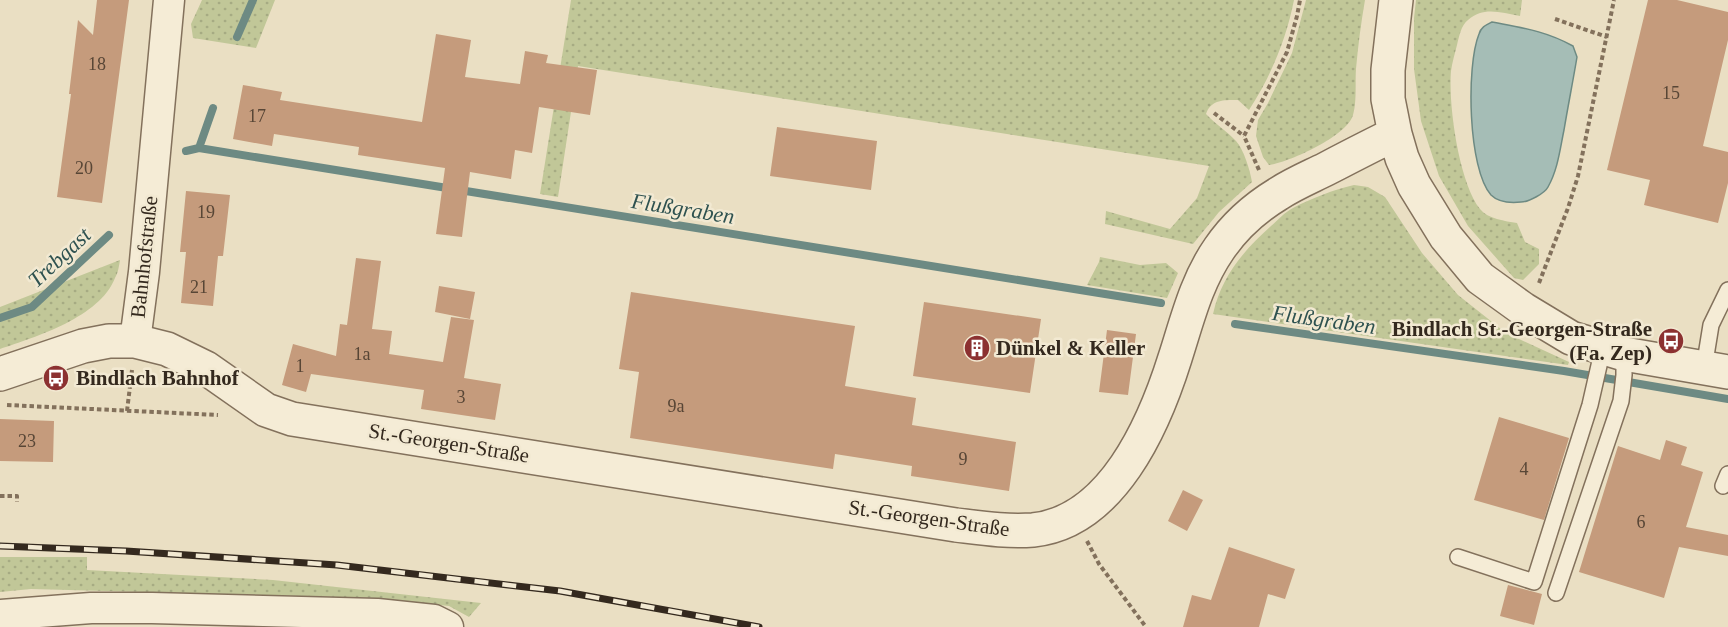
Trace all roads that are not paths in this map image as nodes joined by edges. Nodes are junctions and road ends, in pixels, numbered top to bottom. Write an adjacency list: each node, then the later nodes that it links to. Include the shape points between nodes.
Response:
1 (170, 0): 5 (street, Bahnhofstraße)
2 (1395, 0): 3 (street, via 1388,70 1388,99)
3 (1395, 134): 5 (street, St.-Georgen-Straße, via 1278,193 1236,226 1195,293 1156,409 1130,462 1096,502 1074,516 1034,530 956,525 292,419 266,410 206,368 167,349); 6 (street, via 1414,185 1446,237 1480,278 1523,309)
4 (1728, 290): 7 (lane, via 1711,325)
5 (135, 341): 8 (street, Bahnhofstraße, via 83,346)
6 (1613, 359): 7 (street); 9 (lane, via 1593,395 1534,582); 10 (lane, via 1621,401)
7 (1716, 370)
8 (0, 374)
9 (1458, 557)
10 (1556, 593)
11 (0, 615): 13 (street)
12 (68, 619): 13 (street); 14 (street, via 91,608 152,608 377,614 434,620)
13 (25, 620)
14 (448, 627)

